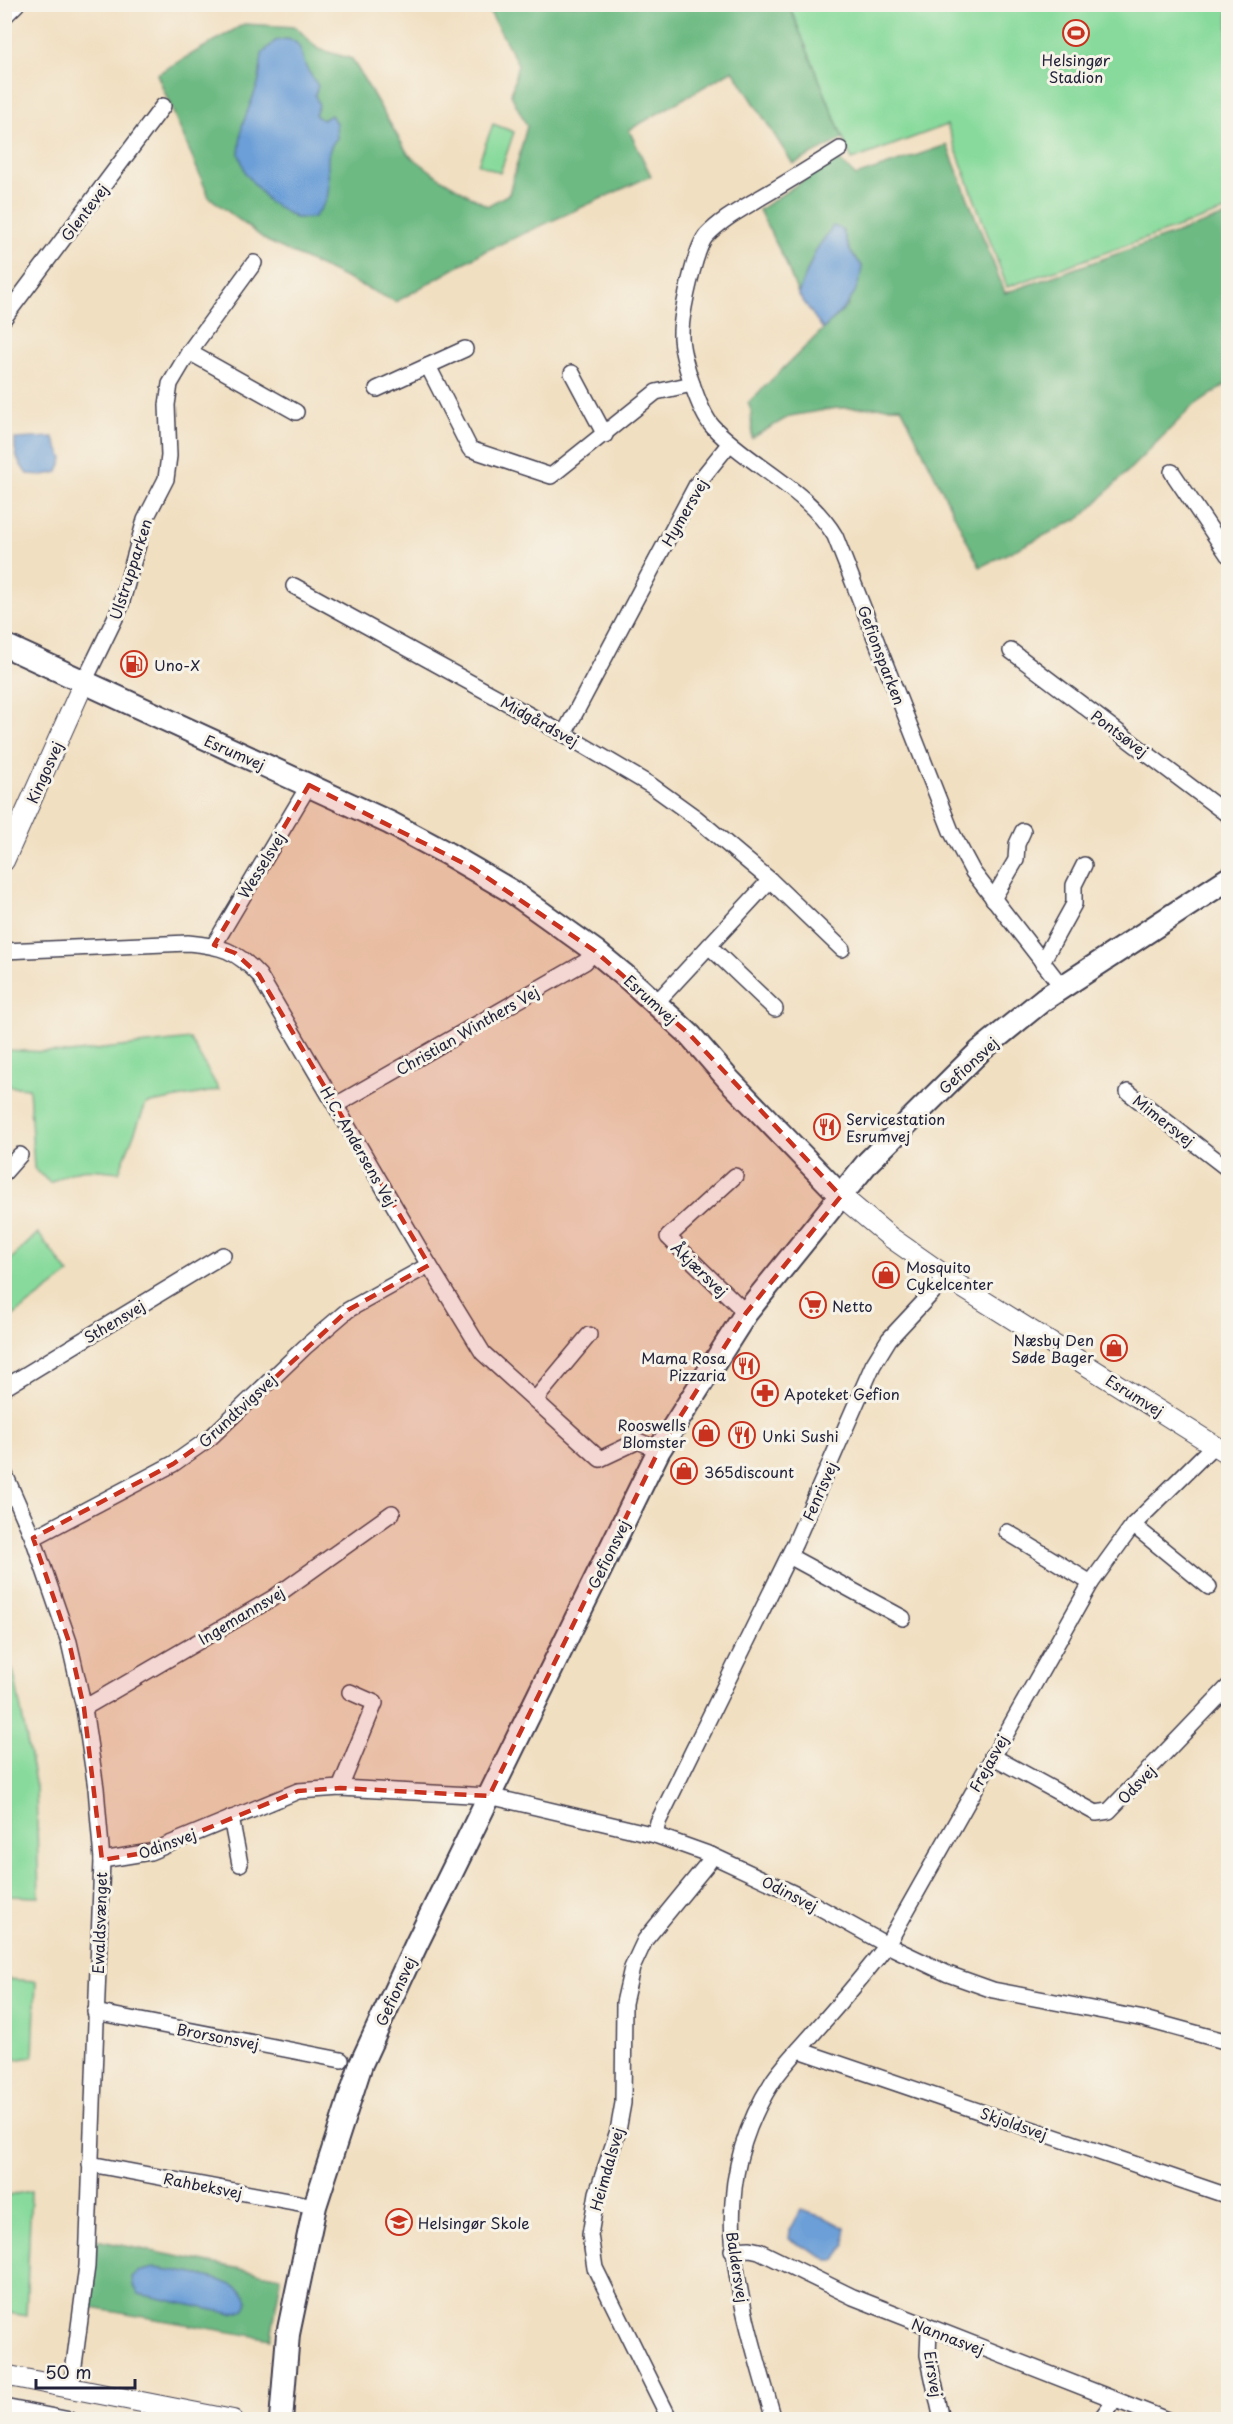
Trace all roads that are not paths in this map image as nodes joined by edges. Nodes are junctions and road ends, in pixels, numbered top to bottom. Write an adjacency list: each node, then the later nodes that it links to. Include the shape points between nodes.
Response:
1 (17, 4): 2 (street)
2 (4, 17)
3 (163, 106): 6 (street, Glentevej)
4 (840, 149): 11 (street, via 725,220 704,238 680,334)
5 (254, 263): 8 (street, Ulstrupparken)
6 (4, 318)
7 (465, 349): 9 (street)
8 (189, 352): 13 (street); 21 (street, Ulstrupparken, via 170,384 168,395 166,479 145,520 120,608)
9 (428, 366): 12 (street); 14 (street, via 470,449 551,476)
10 (572, 373): 14 (street)
11 (692, 384): 14 (street, via 656,392); 15 (street, via 711,424)
12 (377, 390)
13 (296, 412)
14 (604, 435)
15 (730, 443): 22 (street, Hymersvej, via 697,484); 30 (street, Gefionsparken, via 812,507 835,536 951,831)
16 (1172, 472): 17 (street)
17 (1228, 555)
18 (294, 586): 22 (street, Midgårdsvej)
19 (4, 645): 21 (main road, Esrumvej)
20 (1011, 651): 24 (street, Pontsøvej)
21 (84, 682): 23 (main road, Esrumvej); 26 (street, Kingosvej)
22 (564, 734): 29 (street, Midgårdsvej, via 652,786)
23 (309, 785): 31 (street, Wesselsvej); 35 (main road, Esrumvej, via 473,868)
24 (1228, 816)
25 (1023, 831): 30 (street, via 1016,860)
26 (4, 861)
27 (1084, 865): 36 (street, via 1074,885 1074,904)
28 (1228, 879): 37 (main road, Gefionsvej)
29 (770, 880): 32 (street); 33 (street, Midgårdsvej)
30 (993, 899): 36 (street, Gefionsparken)
31 (214, 945): 34 (street, H.C. Andersens Vej); 41 (street, H.C. Andersens Vej, via 235,952 259,975)
32 (709, 946): 38 (street); 39 (street)
33 (842, 950)
34 (4, 951)
35 (595, 951): 38 (main road, Esrumvej); 41 (street, Christian Winthers Vej, via 585,962)
36 (1042, 962): 37 (street, Gefionsparken)
37 (1062, 987): 46 (main road, Gefionsvej, via 980,1051 868,1162)
38 (656, 1002): 46 (main road, Esrumvej)
39 (775, 1009)
40 (1128, 1092): 43 (street, Mimersvej)
41 (336, 1105): 48 (street, H.C. Andersens Vej)
42 (20, 1155): 44 (street)
43 (1228, 1169)
44 (4, 1173)
45 (735, 1176): 50 (street, Åkjærsvej, via 668,1238)
46 (841, 1196): 49 (street, Esrumvej); 50 (main road, Gefionsvej)
47 (223, 1254): 52 (street, Sthensvej)
48 (429, 1265): 53 (street, H.C. Andersens Vej, via 483,1353); 60 (street, Grundtvigsvej, via 348,1311 210,1438 183,1457)
49 (947, 1277): 54 (street, Esrumvej); 61 (street, Fenrisvej, via 889,1339 873,1365)
50 (746, 1313): 55 (main road, Gefionsvej)
51 (589, 1335): 53 (street)
52 (4, 1388)
53 (535, 1400): 55 (street, H.C. Andersens Vej, via 600,1459 638,1441)
54 (1221, 1449): 58 (street, Frejasvej)
55 (658, 1450): 70 (main road, Gefionsvej)
56 (4, 1472): 60 (street, Ewaldsvænget)
57 (392, 1513): 67 (street, Ingemannsvej, via 273,1598)
58 (1132, 1525): 62 (street, Frejasvej); 63 (street)
59 (1007, 1532): 62 (street)
60 (33, 1538): 67 (street, Ewaldsvænget, via 69,1642)
61 (789, 1556): 64 (street); 72 (street, Fenrisvej)
62 (1091, 1583): 68 (street, Frejasvej)
63 (1209, 1587)
64 (903, 1618)
65 (1228, 1687): 68 (street, Odsvej, via 1109,1811 1096,1813)
66 (350, 1692): 69 (street, via 375,1703)
67 (84, 1708): 74 (street, Ewaldsvænget)
68 (992, 1756): 76 (street, Frejasvej)
69 (340, 1788): 70 (street, Odinsvej); 71 (street, Odinsvej, via 298,1791)
70 (489, 1796): 72 (street, Odinsvej); 83 (main road, Gefionsvej, via 361,2064)
71 (231, 1818): 74 (street, Odinsvej, via 150,1852); 75 (street)
72 (655, 1835): 73 (street, Odinsvej)
73 (711, 1855): 76 (street, Odinsvej, via 797,1895); 93 (street, Heimdalsvej, via 645,1940 632,1968 624,2003 623,2103 597,2193 590,2235 595,2268)
74 (102, 1860): 77 (street, Ewaldsvænget)
75 (240, 1864)
76 (887, 1945): 78 (street, Odinsvej, via 993,1990 1143,2019); 79 (street, Baldersvej)
77 (95, 2012): 80 (street, Brorsonsvej); 81 (street, Ewaldsvænget)
78 (1228, 2042)
79 (799, 2050): 82 (street, Skjoldsvej); 84 (street, Baldersvej, via 774,2080 754,2114 741,2151 731,2214)
80 (341, 2060)
81 (90, 2164): 83 (street, Rahbeksvej); 87 (street, Ewaldsvænget, via 87,2265)
82 (1228, 2196)
83 (315, 2206): 92 (main road, Gefionsvej, via 288,2334)
84 (732, 2250): 85 (street, Nannasvej, via 759,2251); 94 (street, Baldersvej)
85 (929, 2329): 88 (street, Nannasvej); 95 (street, Eirsvej, via 928,2355)
86 (4, 2375): 87 (street)
87 (71, 2388): 91 (street)
88 (1115, 2400): 96 (street); 97 (street, Nannasvej)
89 (4, 2407): 90 (street)
90 (70, 2420)
91 (233, 2420)
92 (281, 2420)
93 (670, 2420)
94 (774, 2420)
95 (942, 2420)
96 (1100, 2420)
97 (1167, 2420)

